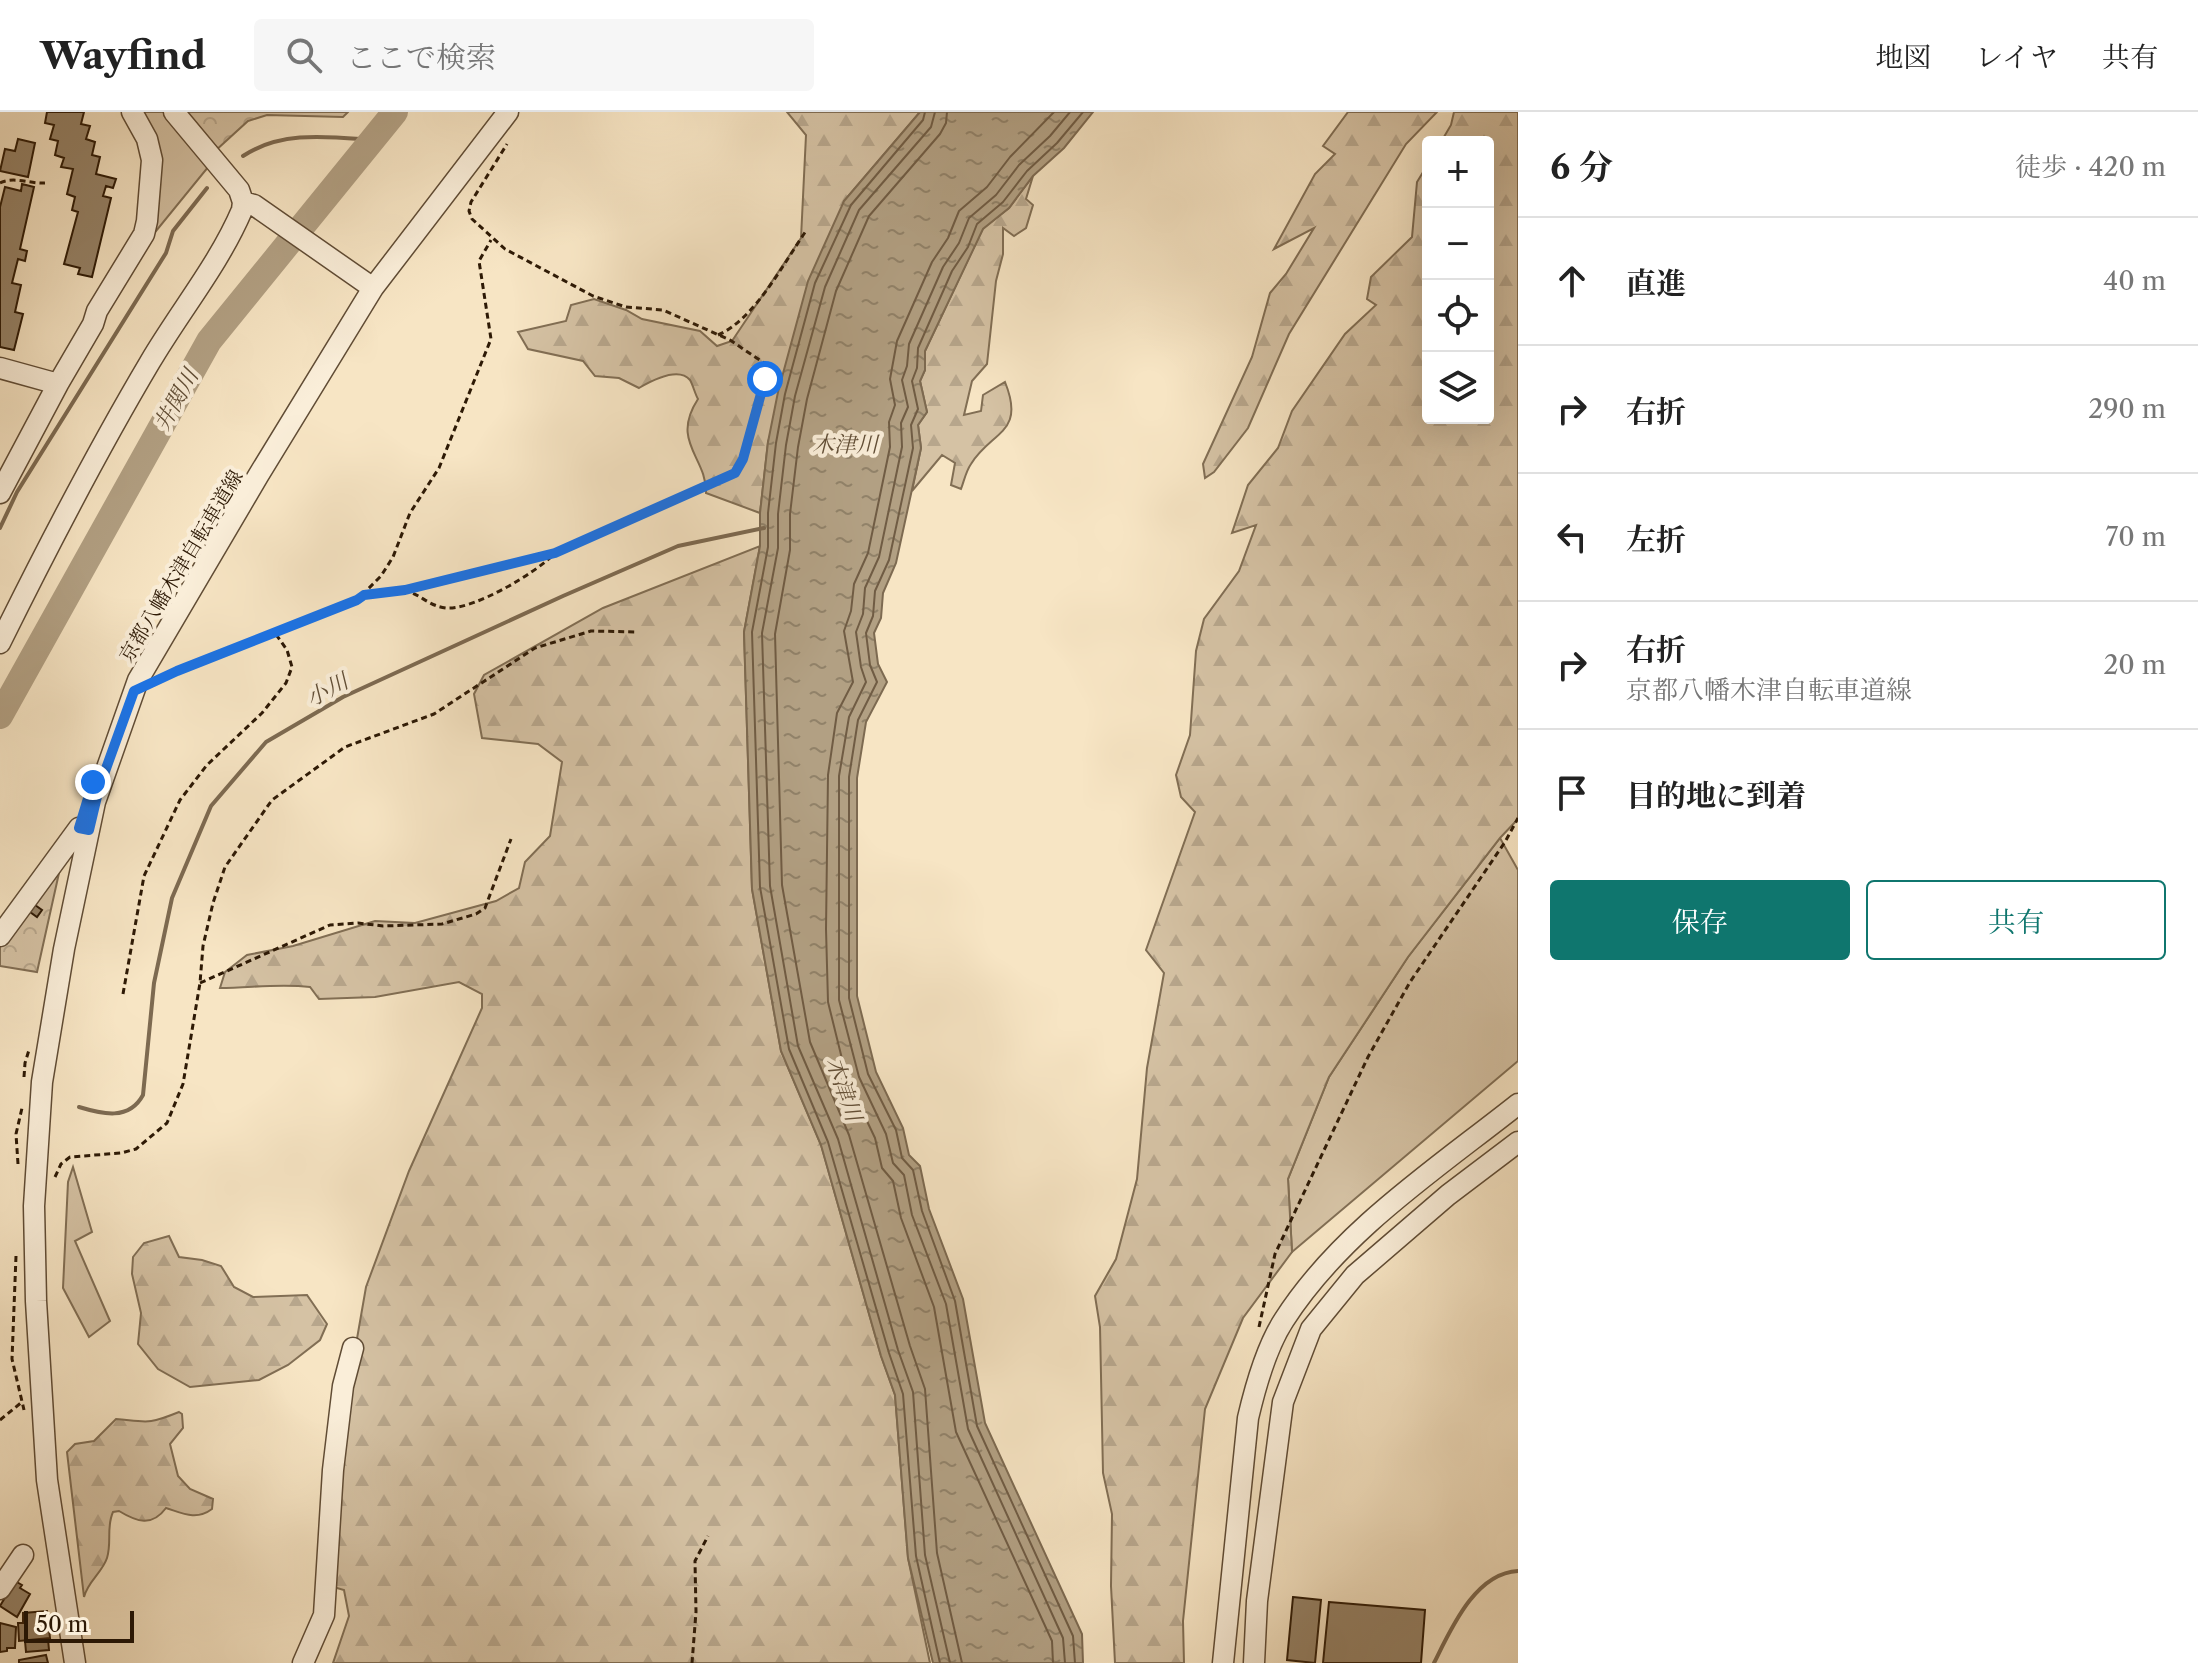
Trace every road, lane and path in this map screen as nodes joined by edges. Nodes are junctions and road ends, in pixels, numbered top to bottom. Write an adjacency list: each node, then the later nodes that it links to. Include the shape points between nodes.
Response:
1 (132, 112): 13 (street, via 152,160 144,234)
2 (174, 112): 7 (street)
3 (508, 112): 10 (street)
4 (510, 137): 9 (path, via 469,211)
5 (0, 183): 6 (path, via 11,178)
6 (45, 183)
7 (249, 203): 10 (street); 20 (street, via 134,389)
8 (806, 231): 11 (path, via 749,313)
9 (491, 239): 11 (path, via 593,296 626,307 663,310); 17 (path, via 479,261 491,339 439,468 410,513 393,557)
10 (371, 286): 21 (street)
11 (718, 335): 15 (path, via 767,365 735,473)
12 (0, 368): 13 (street)
13 (58, 384): 14 (street)
14 (0, 493)
15 (555, 553): 16 (path); 16 (path, via 500,591 449,608 429,605)
16 (405, 590): 17 (path)
17 (364, 595): 19 (path)
18 (637, 632): 26 (path, via 591,631 535,648 434,714 345,747 272,800 225,867 203,946)
19 (275, 633): 21 (path); 27 (path, via 292,667 286,683 180,800 144,876)
20 (0, 643)
21 (134, 691): 23 (street)
22 (1518, 818): 36 (path, via 1410,982 1368,1057 1275,1254)
23 (89, 830): 25 (street, via 79,828); 44 (street, via 42,1082 34,1206 45,1455)
24 (511, 839): 26 (path, via 485,908 476,914 442,924 330,925)
25 (0, 936)
26 (200, 983): 34 (path, via 183,1084 167,1123 136,1149 70,1157)
27 (123, 994)
28 (34, 1043): 29 (path, via 27,1054)
29 (25, 1081)
30 (24, 1099): 33 (path, via 16,1134)
31 (1518, 1104): 47 (street, via 1362,1230 1316,1275 1282,1323 1248,1418)
32 (1518, 1142): 48 (street, via 1355,1275 1311,1329 1283,1402)
33 (18, 1176)
34 (52, 1185)
35 (17, 1252): 38 (path, via 12,1359)
36 (1256, 1339)
37 (353, 1348): 45 (street, via 333,1470 324,1615)
38 (22, 1402): 39 (path); 40 (path)
39 (25, 1411)
40 (0, 1420)
41 (708, 1536): 46 (path, via 695,1561)
42 (23, 1555): 43 (street)
43 (0, 1589)
44 (75, 1663)
45 (303, 1663)
46 (692, 1663)
47 (1223, 1663)
48 (1254, 1663)

